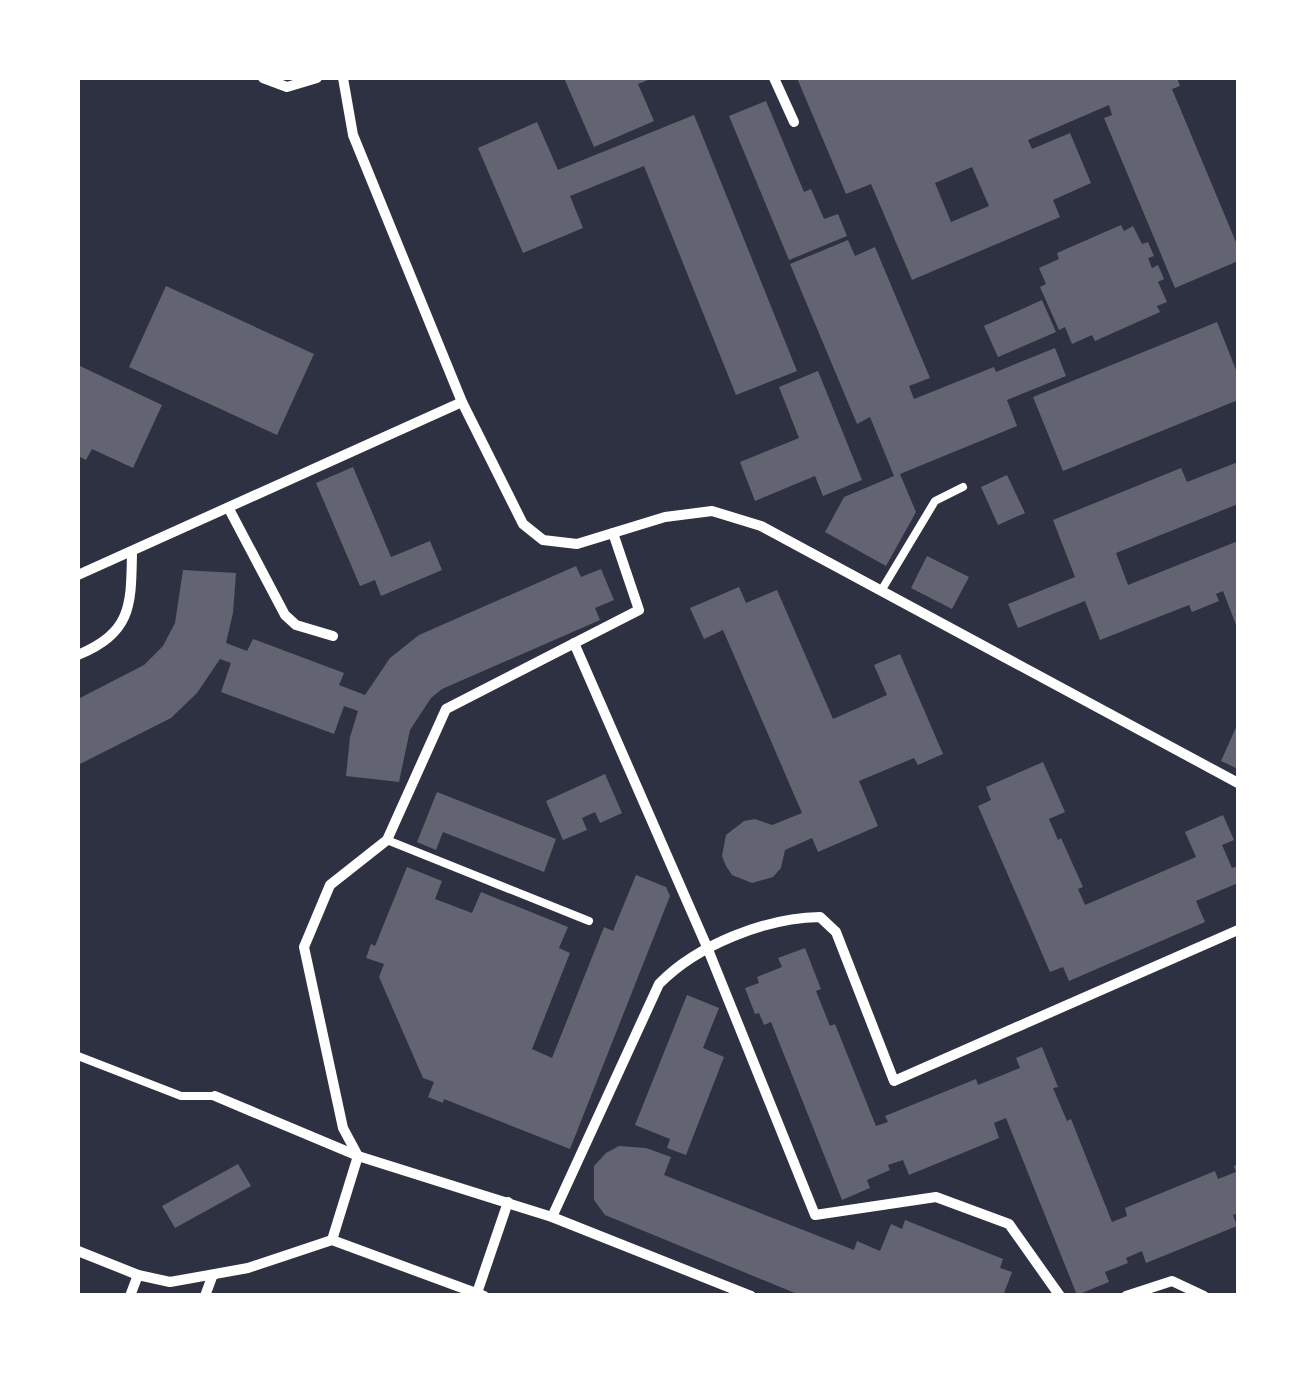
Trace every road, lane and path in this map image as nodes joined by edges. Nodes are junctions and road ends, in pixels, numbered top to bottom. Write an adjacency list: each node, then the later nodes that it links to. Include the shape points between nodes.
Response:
1 (263, 78): 2 (street, via 288,87)
2 (317, 78)
3 (343, 78): 6 (street, via 353,134)
4 (774, 78): 5 (street)
5 (794, 122)
6 (462, 402): 8 (street); 9 (street, via 523,524 542,540 576,544)
7 (963, 486): 12 (lane, via 935,501)
8 (229, 509): 10 (street); 13 (street, via 285,616)
9 (613, 534): 12 (street, via 665,516 712,510 761,526); 14 (street, via 639,610)
10 (132, 552): 11 (street); 15 (street, via 132,601 118,628)
11 (78, 575)
12 (881, 591): 16 (street)
13 (334, 636)
14 (574, 644): 17 (street, via 446,709); 20 (street)
15 (78, 655)
16 (1238, 783)
17 (387, 840): 18 (lane); 23 (street, via 330,885 304,947 342,1128)
18 (590, 921)
19 (1238, 930): 20 (street, via 894,1081 836,932 820,917 792,917)
20 (707, 948): 25 (street, via 658,984); 34 (street, via 815,1215 936,1198 1009,1224)
21 (78, 1056): 22 (lane, via 181,1096)
22 (216, 1096): 23 (street)
23 (358, 1156): 24 (street); 26 (street)
24 (508, 1202): 25 (street); 30 (street)
25 (552, 1217): 33 (street)
26 (332, 1240): 29 (street); 30 (street)
27 (78, 1251): 28 (street)
28 (138, 1276): 29 (street, via 170,1282); 31 (street)
29 (212, 1277): 32 (street)
30 (480, 1294)
31 (130, 1296)
32 (205, 1296)
33 (751, 1296)
34 (1060, 1296)
35 (1126, 1296): 36 (street, via 1172,1282)
36 (1204, 1296)

